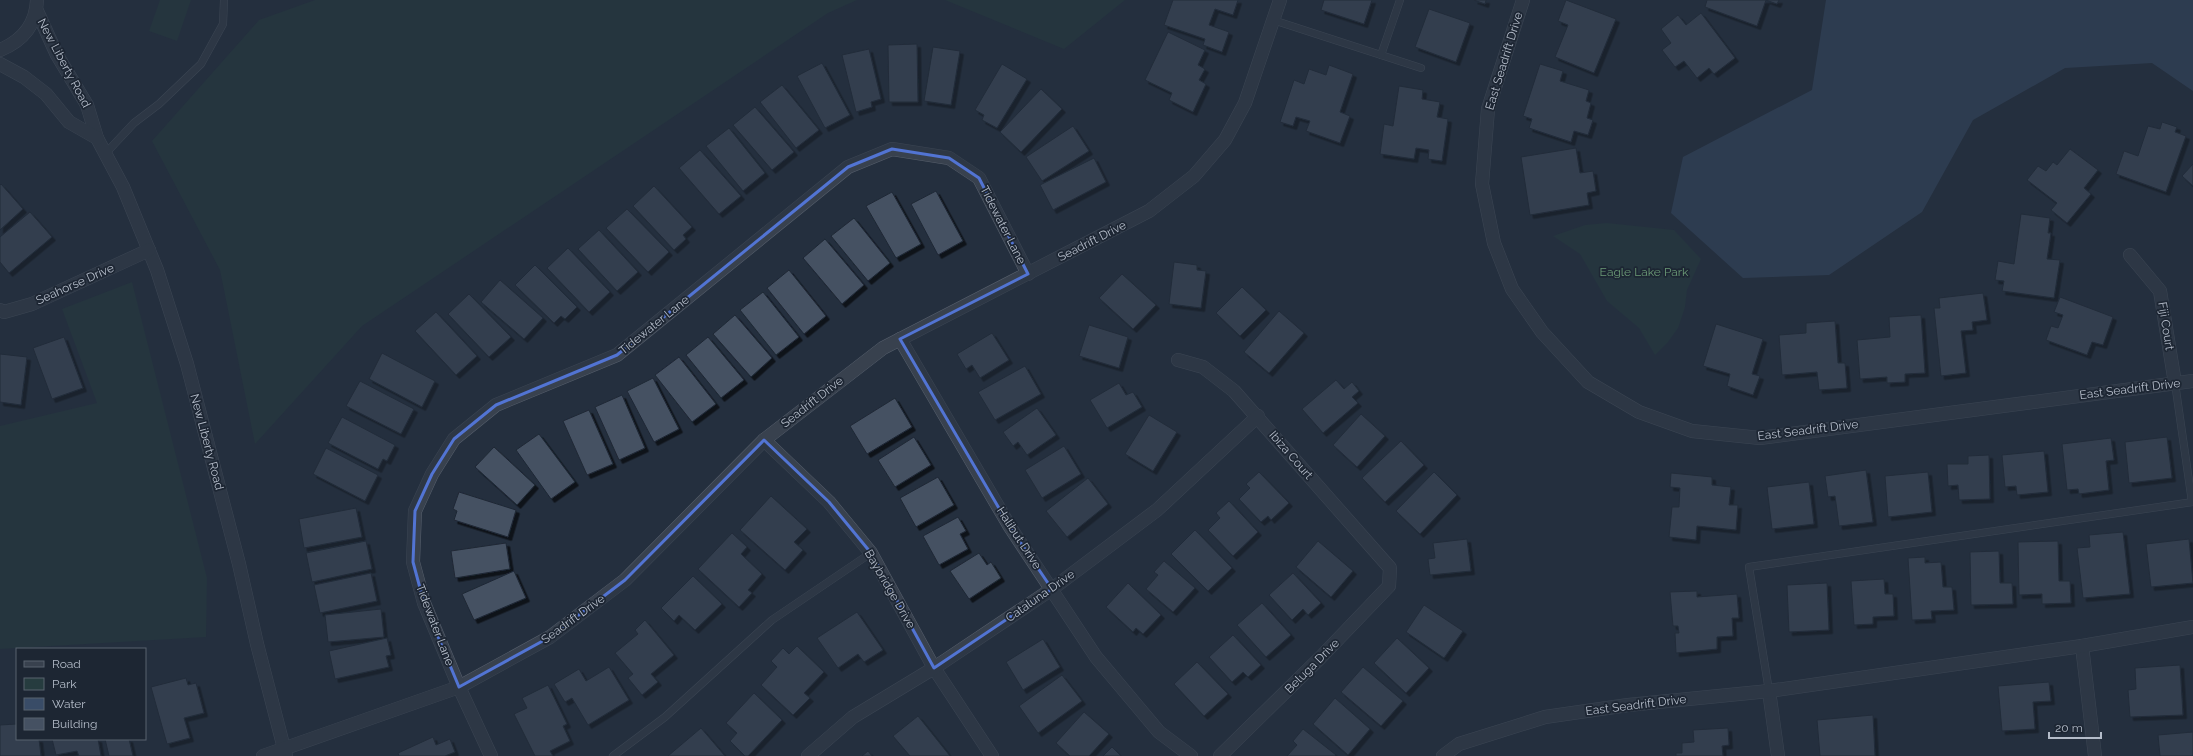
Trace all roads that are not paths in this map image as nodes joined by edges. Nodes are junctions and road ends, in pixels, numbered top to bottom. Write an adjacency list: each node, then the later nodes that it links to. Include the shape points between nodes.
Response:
1 (224, 0): 12 (lane, via 224,24 201,64 159,104 134,123)
2 (1280, 0): 6 (street, Seadrift Drive)
3 (1400, 0): 8 (lane)
4 (1523, 0): 20 (street, East Seadrift Drive, via 1488,109 1482,184 1494,243 1512,289 1542,332 1588,382 1639,412 1692,430 1760,438)
5 (37, 6): 7 (street, via 25,34 13,45); 11 (street, New Liberty Road, via 57,55 88,105)
6 (1273, 20): 8 (lane); 15 (street, Seadrift Drive, via 1245,103 1225,140 1194,176 1149,211)
7 (0, 50)
8 (1381, 55): 10 (lane)
9 (0, 64): 11 (street, New Liberty Road, via 24,77 46,94 69,122)
10 (1421, 68)
11 (97, 138): 12 (street, New Liberty Road)
12 (105, 154): 13 (street, New Liberty Road, via 123,186)
13 (149, 250): 16 (street, Seahorse Drive, via 32,304 4,312); 32 (street, New Liberty Road, via 187,364 239,564)
14 (2130, 255): 20 (street, Fiji Court, via 2160,291)
15 (1028, 274): 17 (street, Seadrift Drive); 30 (street, Tidewater Lane, via 979,178 948,158 892,149 848,167 617,355 496,405 454,439 432,474 415,511 413,562 424,602)
16 (0, 310)
17 (900, 340): 22 (street, Seadrift Drive, via 883,348); 26 (street, Halibut Drive, via 1010,527)
18 (1178, 360): 21 (street, Ibiza Court, via 1203,367 1234,391)
19 (2193, 381): 20 (street, East Seadrift Drive)
20 (2175, 383): 23 (lane)
21 (1258, 416): 25 (street, Ibiza Court); 26 (street, Cataluna Drive, via 1157,510)
22 (764, 440): 24 (street, Baybridge Drive, via 829,502); 30 (street, Seadrift Drive, via 626,580 550,637)
23 (2192, 502): 31 (lane, via 1749,567)
24 (871, 553): 29 (street, Baybridge Drive); 35 (lane, via 772,620 665,717)
25 (1390, 568): 39 (street, Beluga Drive, via 1390,586)
26 (1052, 589): 29 (street, Cataluna Drive); 38 (street, Halibut Drive, via 1101,662 1159,732)
27 (2193, 627): 28 (street, East Seadrift Drive)
28 (2082, 646): 31 (street, East Seadrift Drive); 42 (street)
29 (934, 668): 36 (street, Cataluna Drive, via 853,717); 37 (street, Baybridge Drive)
30 (459, 687): 32 (street, Seadrift Drive); 34 (street, Tidewater Lane)
31 (1769, 691): 40 (street, East Seadrift Drive, via 1628,705 1546,717 1459,744); 41 (street)
32 (284, 753): 33 (street, Seadrift Drive)
33 (263, 756)
34 (491, 756)
35 (612, 756)
36 (808, 756)
37 (992, 756)
38 (1190, 756)
39 (1220, 756)
40 (1443, 756)
41 (1778, 756)
42 (2095, 756)

